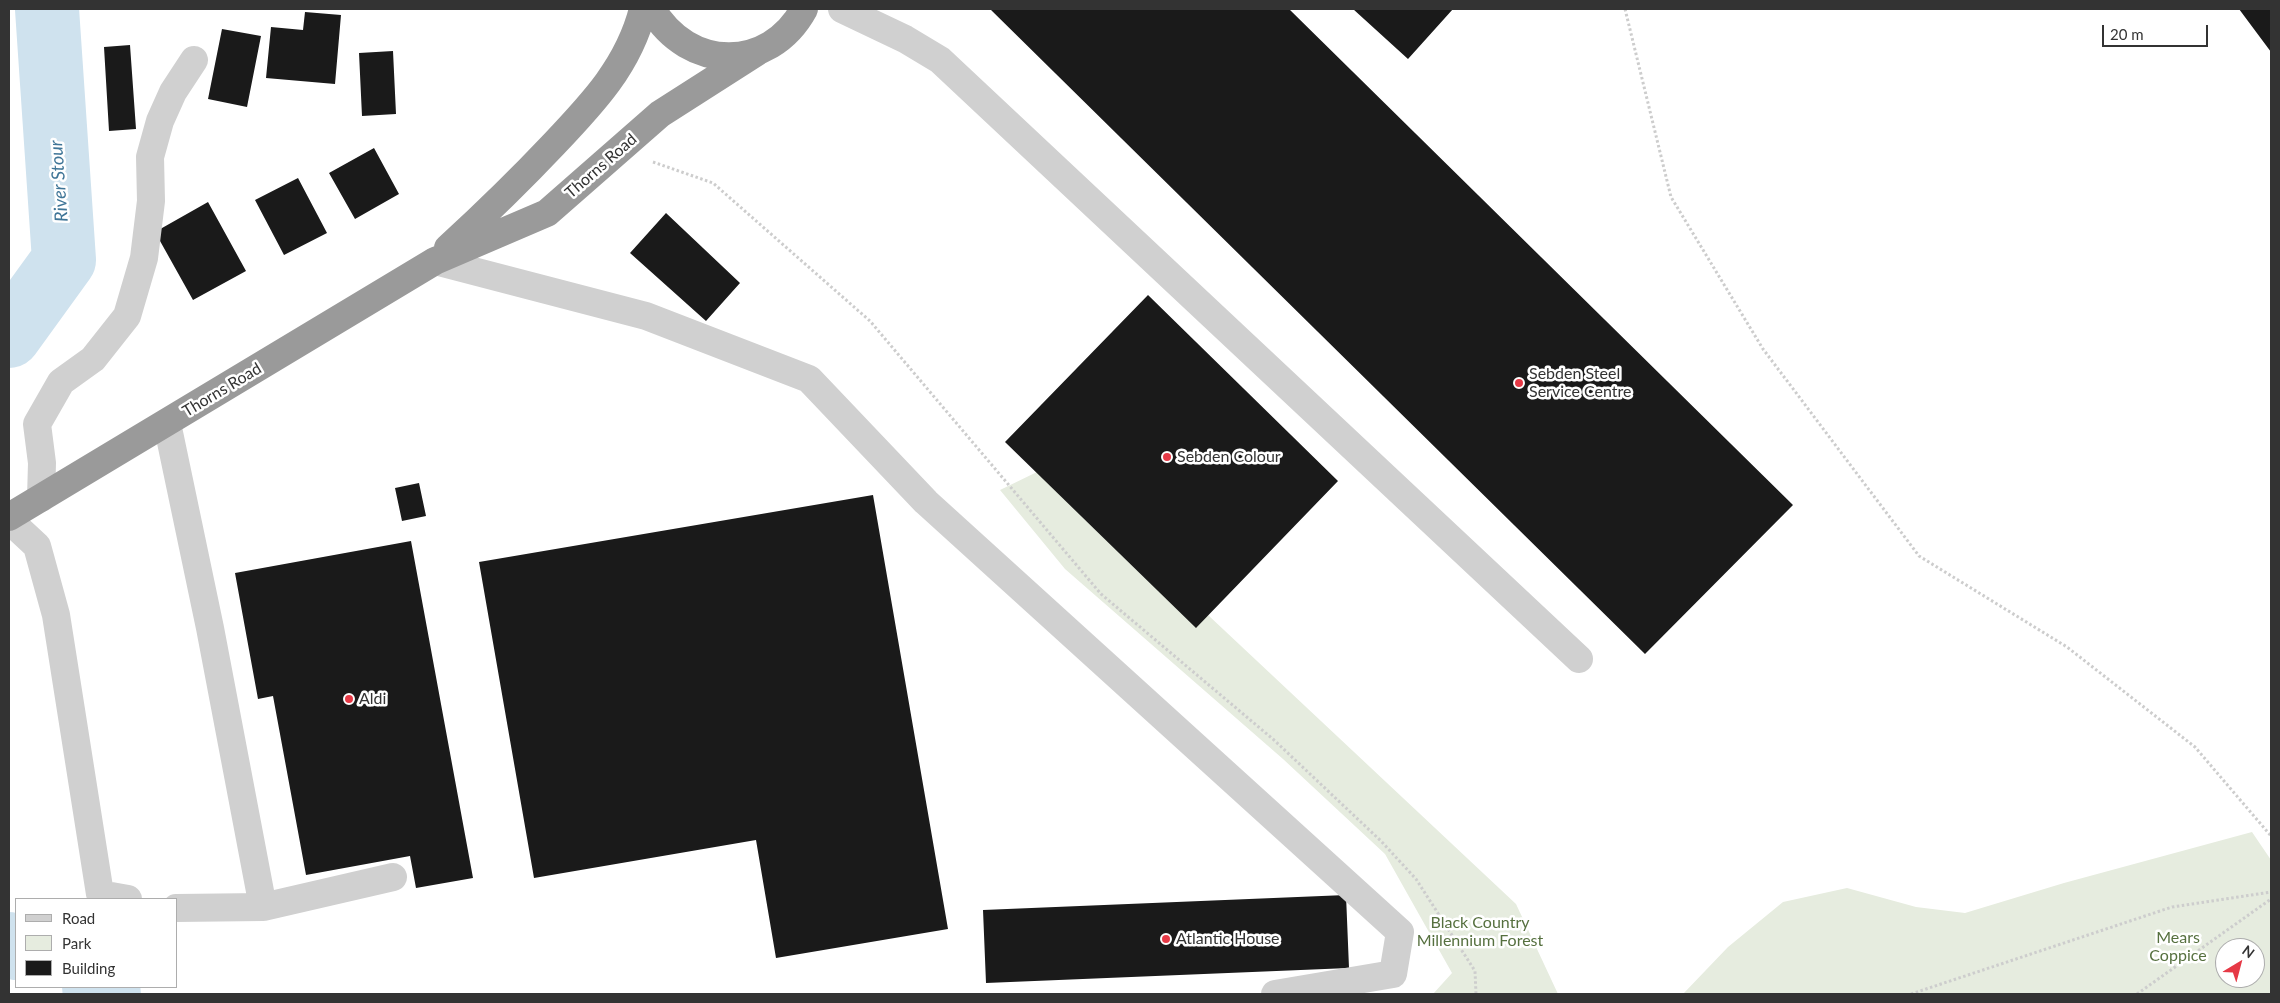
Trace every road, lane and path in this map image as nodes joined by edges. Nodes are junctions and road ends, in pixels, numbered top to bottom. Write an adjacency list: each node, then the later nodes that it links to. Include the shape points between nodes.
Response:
1 (643, 9): 9 (highway, Thorns Road, via 636,34 617,71 587,109 515,186)
2 (652, 9): 6 (highway, via 664,26 690,47 712,55 735,57)
3 (804, 9): 6 (highway, Thorns Road, via 778,40)
4 (842, 9): 13 (lane, via 940,60)
5 (1625, 9): 14 (path, via 1671,197 1763,349 1919,556 2067,647 2195,747)
6 (757, 52): 8 (highway, Thorns Road, via 660,114)
7 (194, 60): 11 (lane, via 173,92 160,121 150,157 151,201 144,258 128,316 93,359 61,382 37,424 42,463)
8 (620, 150): 9 (highway, Thorns Road, via 547,213); 22 (path, via 713,183 870,321 1101,594 1274,740 1381,840 1416,879 1475,971)
9 (435, 261): 10 (highway, Thorns Road); 21 (lane, via 646,316 809,379 926,502 1400,932 1393,974)
10 (167, 423): 11 (highway, Thorns Road); 20 (lane)
11 (41, 498): 12 (highway, Thorns Road)
12 (9, 518): 17 (lane, via 37,546 56,615 100,894)
13 (1579, 659)
14 (2271, 836)
15 (393, 877): 20 (lane)
16 (2271, 892): 23 (path, via 2172,907)
17 (122, 898)
18 (2271, 899): 24 (path)
19 (178, 908): 20 (lane)
20 (263, 908)
21 (1275, 994)
22 (1476, 994)
23 (1911, 994)
24 (2137, 994)

